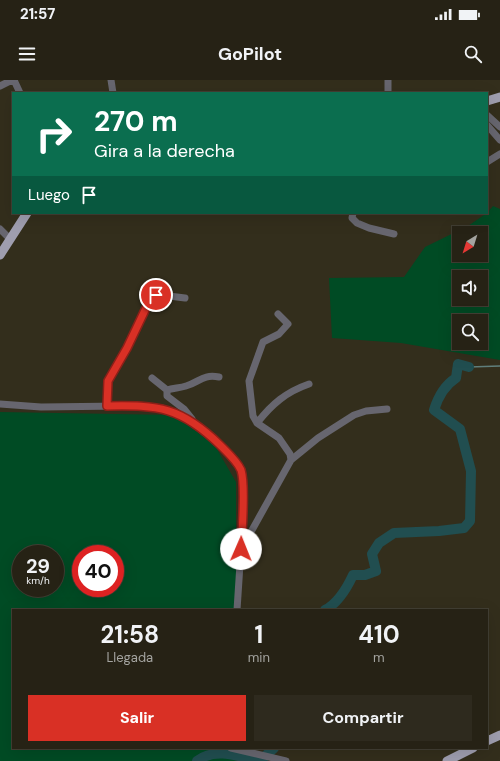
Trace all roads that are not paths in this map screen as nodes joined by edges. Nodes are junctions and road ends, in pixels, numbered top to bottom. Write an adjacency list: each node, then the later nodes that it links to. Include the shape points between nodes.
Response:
1 (13, 80): 4 (street); 5 (street)
2 (112, 80): 6 (street)
3 (388, 80): 7 (street)
4 (0, 86)
5 (19, 92)
6 (113, 92)
7 (388, 92)
8 (500, 97): 9 (main road)
9 (488, 101)
10 (488, 115): 12 (street)
11 (488, 126): 13 (street)
12 (500, 128)
13 (500, 140)
14 (500, 154): 15 (street)
15 (488, 161)
16 (26, 214): 20 (main road)
17 (353, 214): 19 (street, via 352,218 357,223)
18 (0, 229): 20 (street)
19 (394, 234)
20 (10, 238): 21 (main road)
21 (0, 255)
22 (185, 298): 29 (street, via 160,295 152,298 108,381)
23 (278, 314): 31 (street, via 288,324 279,334 263,342 249,381 253,416)
24 (219, 376): 27 (street, via 202,377 187,385)
25 (152, 378): 27 (street)
26 (309, 384): 31 (street, via 277,399)
27 (167, 390): 32 (street, via 167,396 184,409)
28 (0, 404): 29 (street, via 41,407)
29 (107, 406): 32 (street, via 162,408 176,412)
30 (386, 409): 33 (street, via 354,415 318,438)
31 (257, 423): 33 (street, via 279,438)
32 (197, 424): 34 (street, via 223,448 241,470)
33 (292, 460): 34 (street)
34 (241, 549): 35 (street)
35 (237, 609)
36 (500, 735): 37 (main road)
37 (488, 741)
38 (235, 749): 40 (street)
39 (471, 749): 41 (main road)
40 (286, 761)
41 (447, 761)

